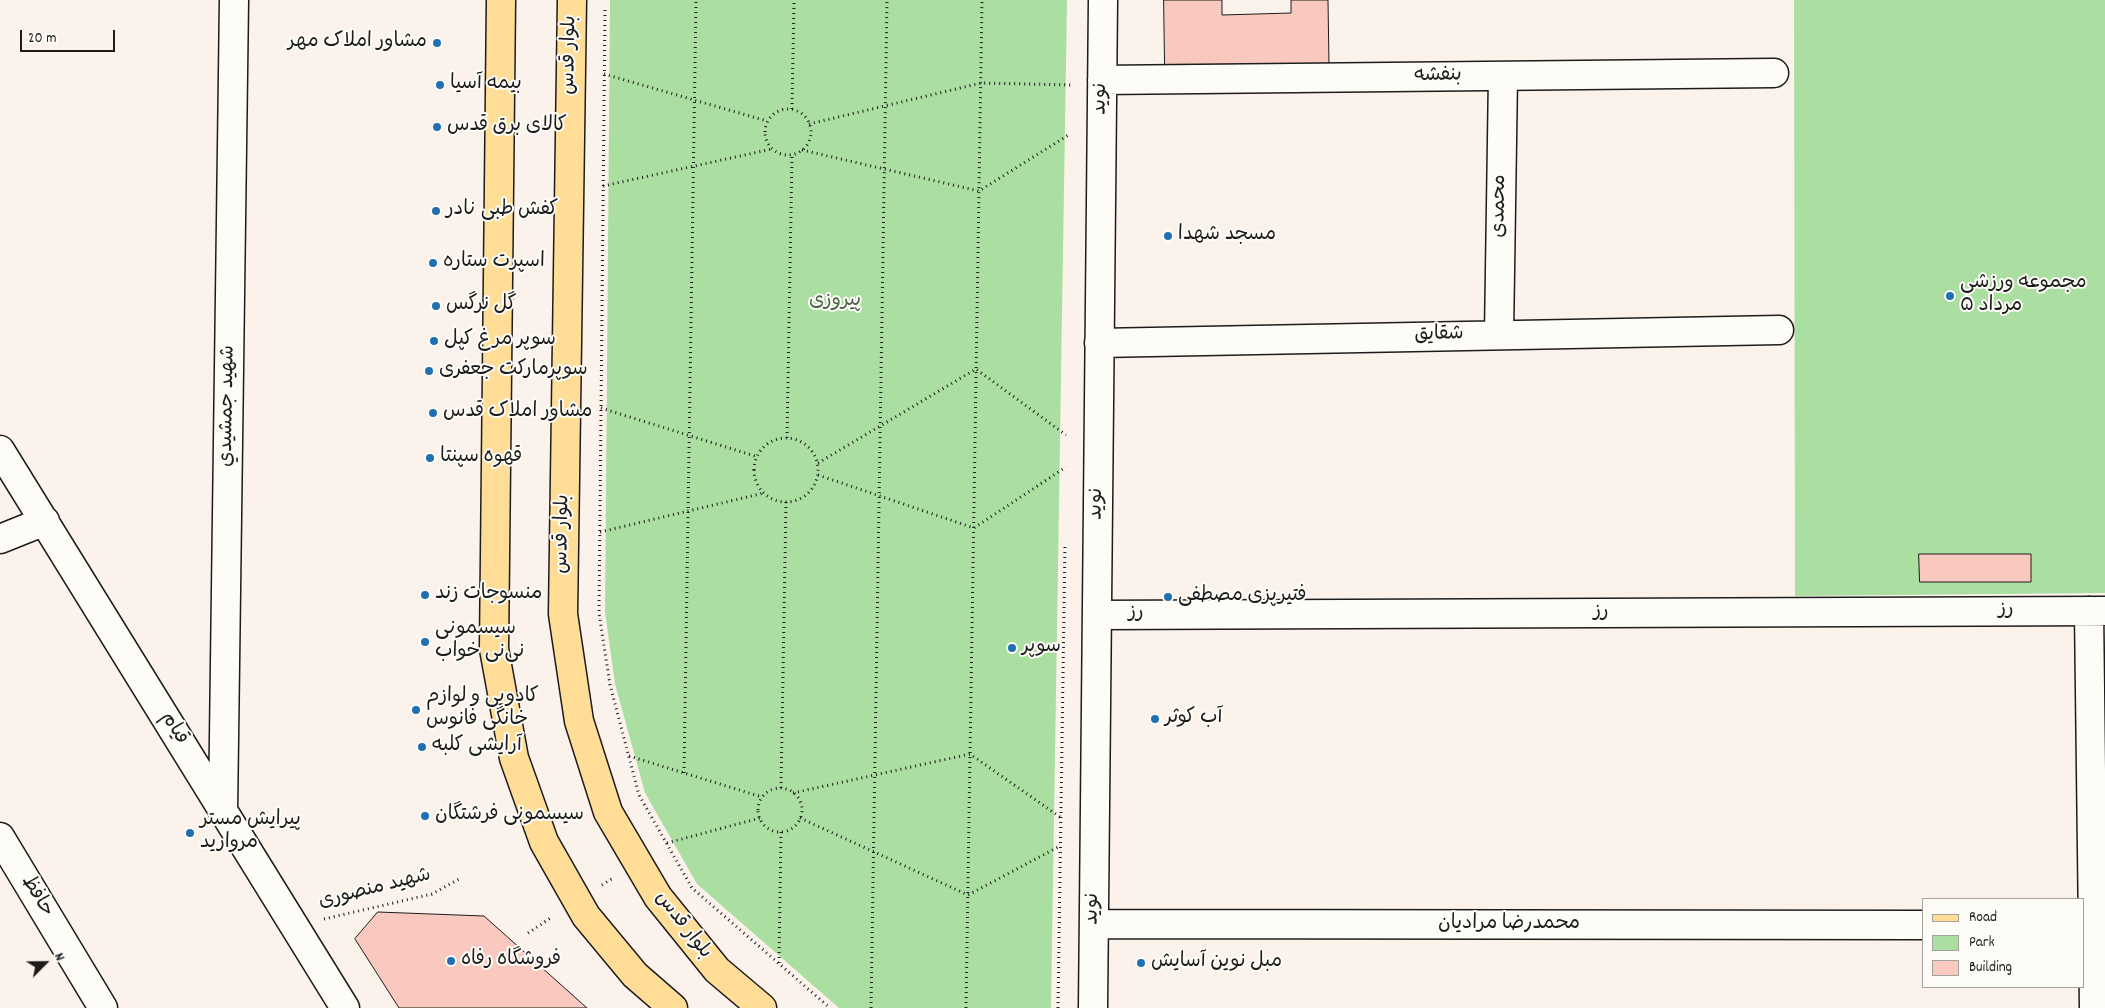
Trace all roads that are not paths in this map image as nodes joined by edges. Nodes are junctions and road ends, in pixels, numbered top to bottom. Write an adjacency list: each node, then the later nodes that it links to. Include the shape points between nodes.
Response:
1 (234, 0): 16 (street, شهيد جمشيدي)
2 (501, 0): 23 (main road, via 494,649 514,758 544,842 586,916 635,975)
3 (572, 0): 24 (main road, بلوار قدس, via 563,614 579,721 608,812 658,897 717,970)
4 (1103, 0): 7 (street, نوید)
5 (1774, 73): 6 (street, بنفشه)
6 (1504, 76): 7 (street, بنفشه); 9 (street, محمدی)
7 (1102, 80): 10 (street, نوید)
8 (1779, 330): 9 (street, شقایق)
9 (1499, 335): 10 (street, شقایق)
10 (1100, 343): 15 (street, نوید)
11 (0, 450): 12 (street, قیام)
12 (44, 521): 13 (street); 16 (street, قیام)
13 (0, 538)
14 (2097, 611): 15 (street, رز); 20 (street)
15 (1097, 615): 18 (street, نوید)
16 (223, 811): 22 (street, قیام)
17 (0, 837): 21 (street, حافظ)
18 (1094, 924): 19 (street, محمدرضا مرادیان); 25 (street, نوید)
19 (1922, 925)
20 (2094, 925): 26 (street)
21 (103, 1008)
22 (345, 1008)
23 (673, 1008)
24 (762, 1008)
25 (1093, 1008)
26 (2094, 1008)

